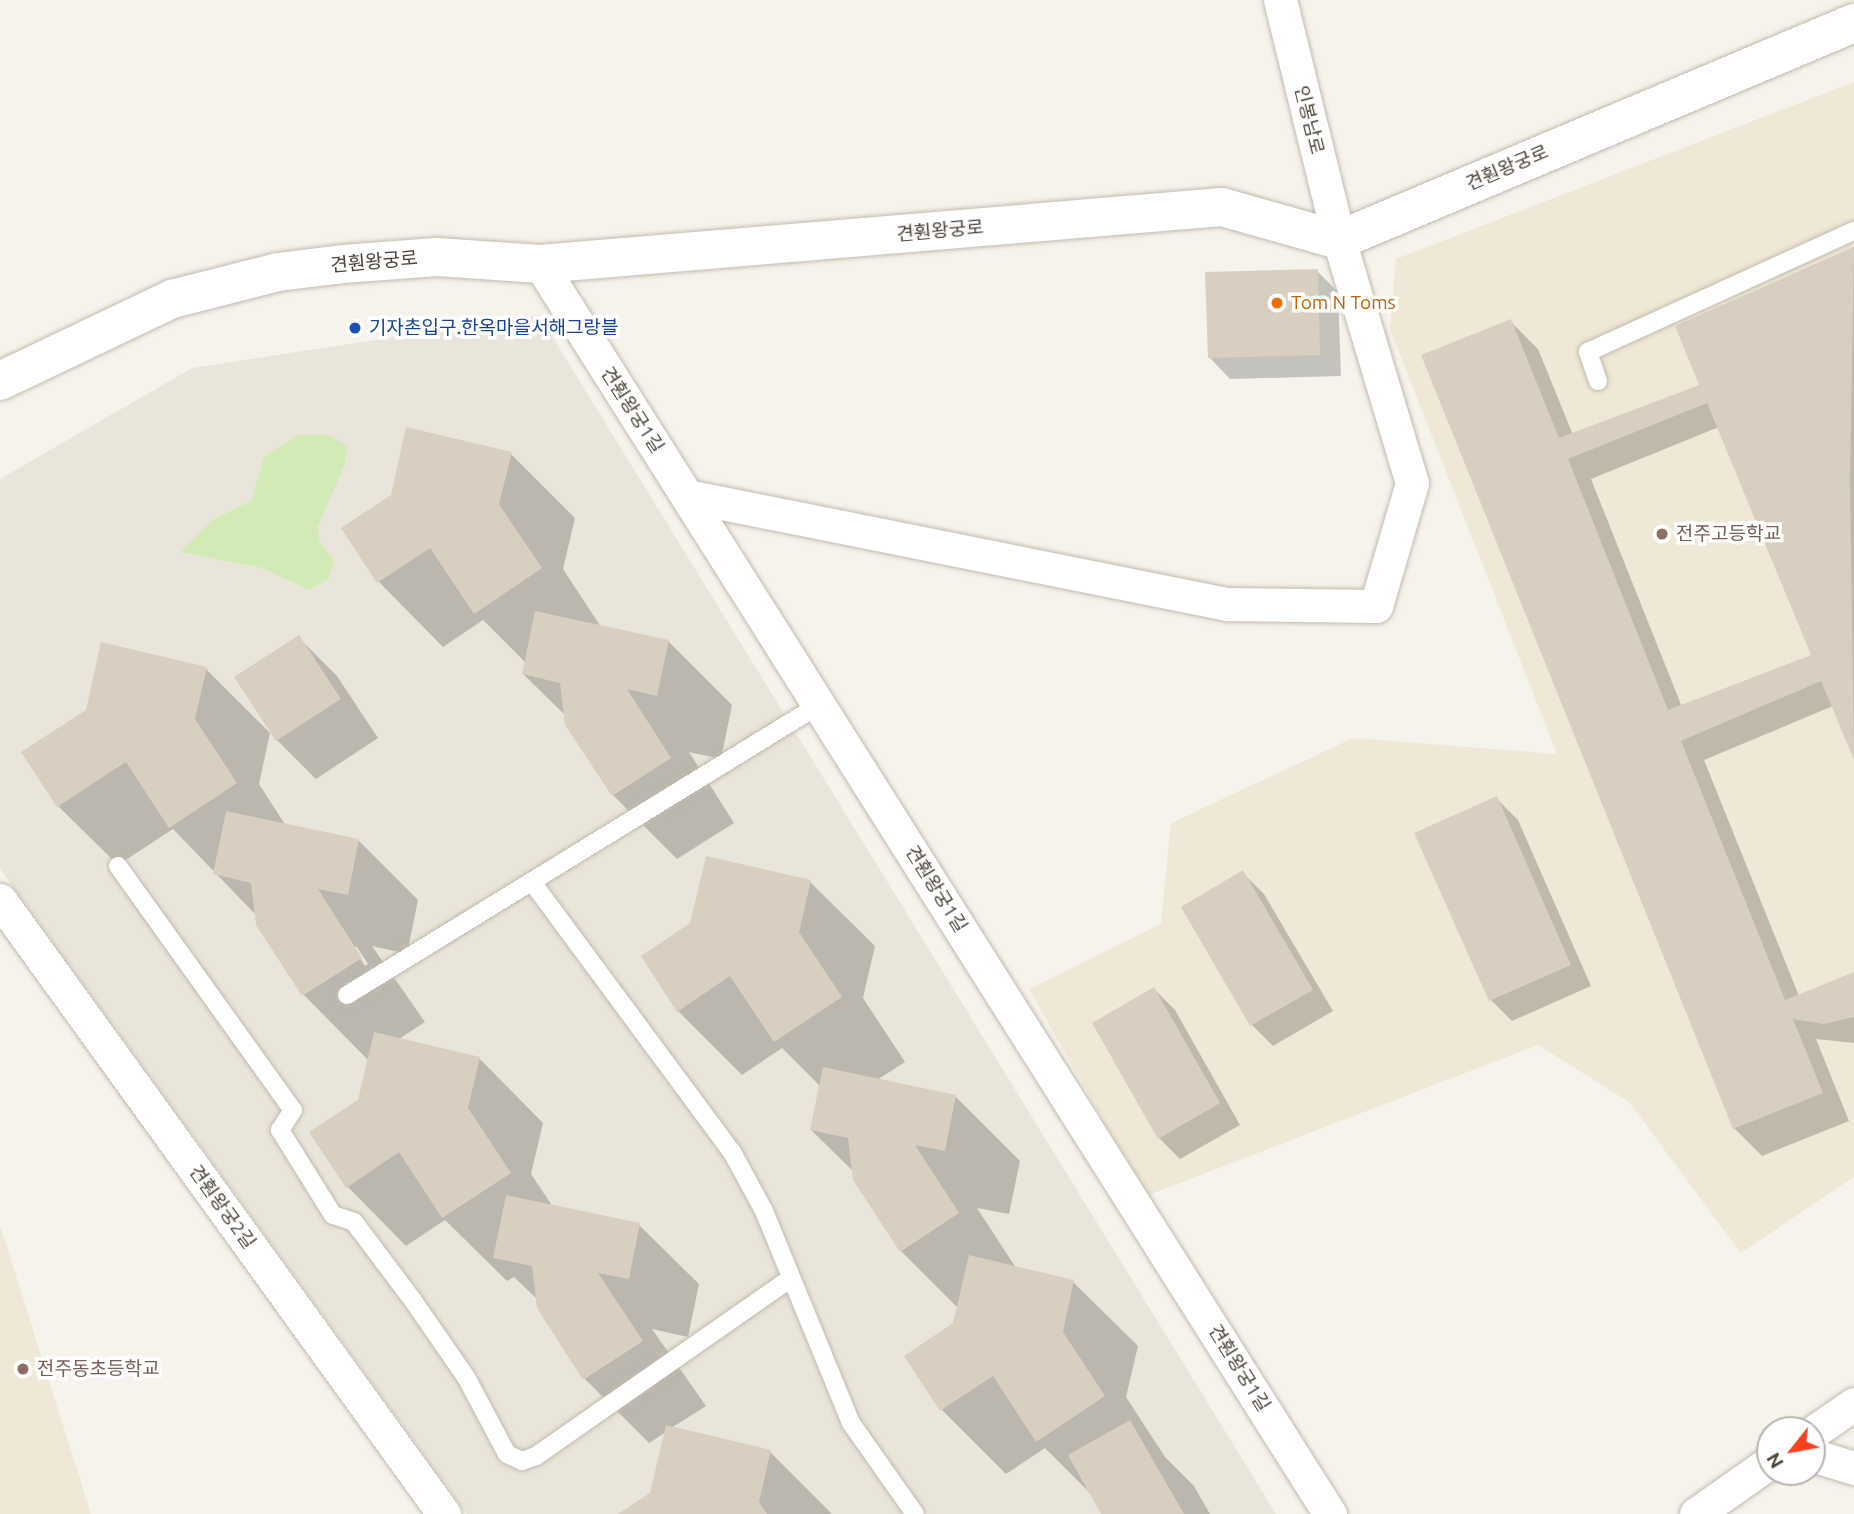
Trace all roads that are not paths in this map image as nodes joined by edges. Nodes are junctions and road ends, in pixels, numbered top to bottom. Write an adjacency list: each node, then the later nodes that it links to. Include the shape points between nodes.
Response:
1 (1280, 0): 4 (street, 인봉남로)
2 (1854, 23): 4 (street, 견훤왕궁로)
3 (1854, 231): 7 (lane, via 1588,352)
4 (1339, 240): 5 (street, 견훤왕궁로, via 1222,207); 8 (street, 인봉남로, via 1412,483 1376,606 1227,604)
5 (540, 264): 6 (street, 견훤왕궁로, via 437,257 278,272 172,299); 8 (street, 견훤왕궁1길)
6 (0, 381)
7 (1598, 381)
8 (687, 495): 9 (street, 견훤왕궁1길)
9 (819, 705): 11 (lane); 22 (street, 견훤왕궁1길)
10 (118, 866): 14 (lane, via 293,1110 280,1130 333,1215 354,1222 414,1302 466,1377 507,1454 522,1461 536,1456)
11 (533, 882): 13 (lane); 14 (lane, via 732,1152 764,1211)
12 (0, 900): 20 (street, 견훤왕궁2길)
13 (347, 995)
14 (790, 1279): 21 (lane, via 851,1423)
15 (1854, 1404): 16 (street)
16 (1826, 1423)
17 (1826, 1459): 18 (street)
18 (1854, 1468)
19 (1756, 1472): 23 (street)
20 (444, 1514)
21 (915, 1514)
22 (1330, 1514)
23 (1696, 1514)

